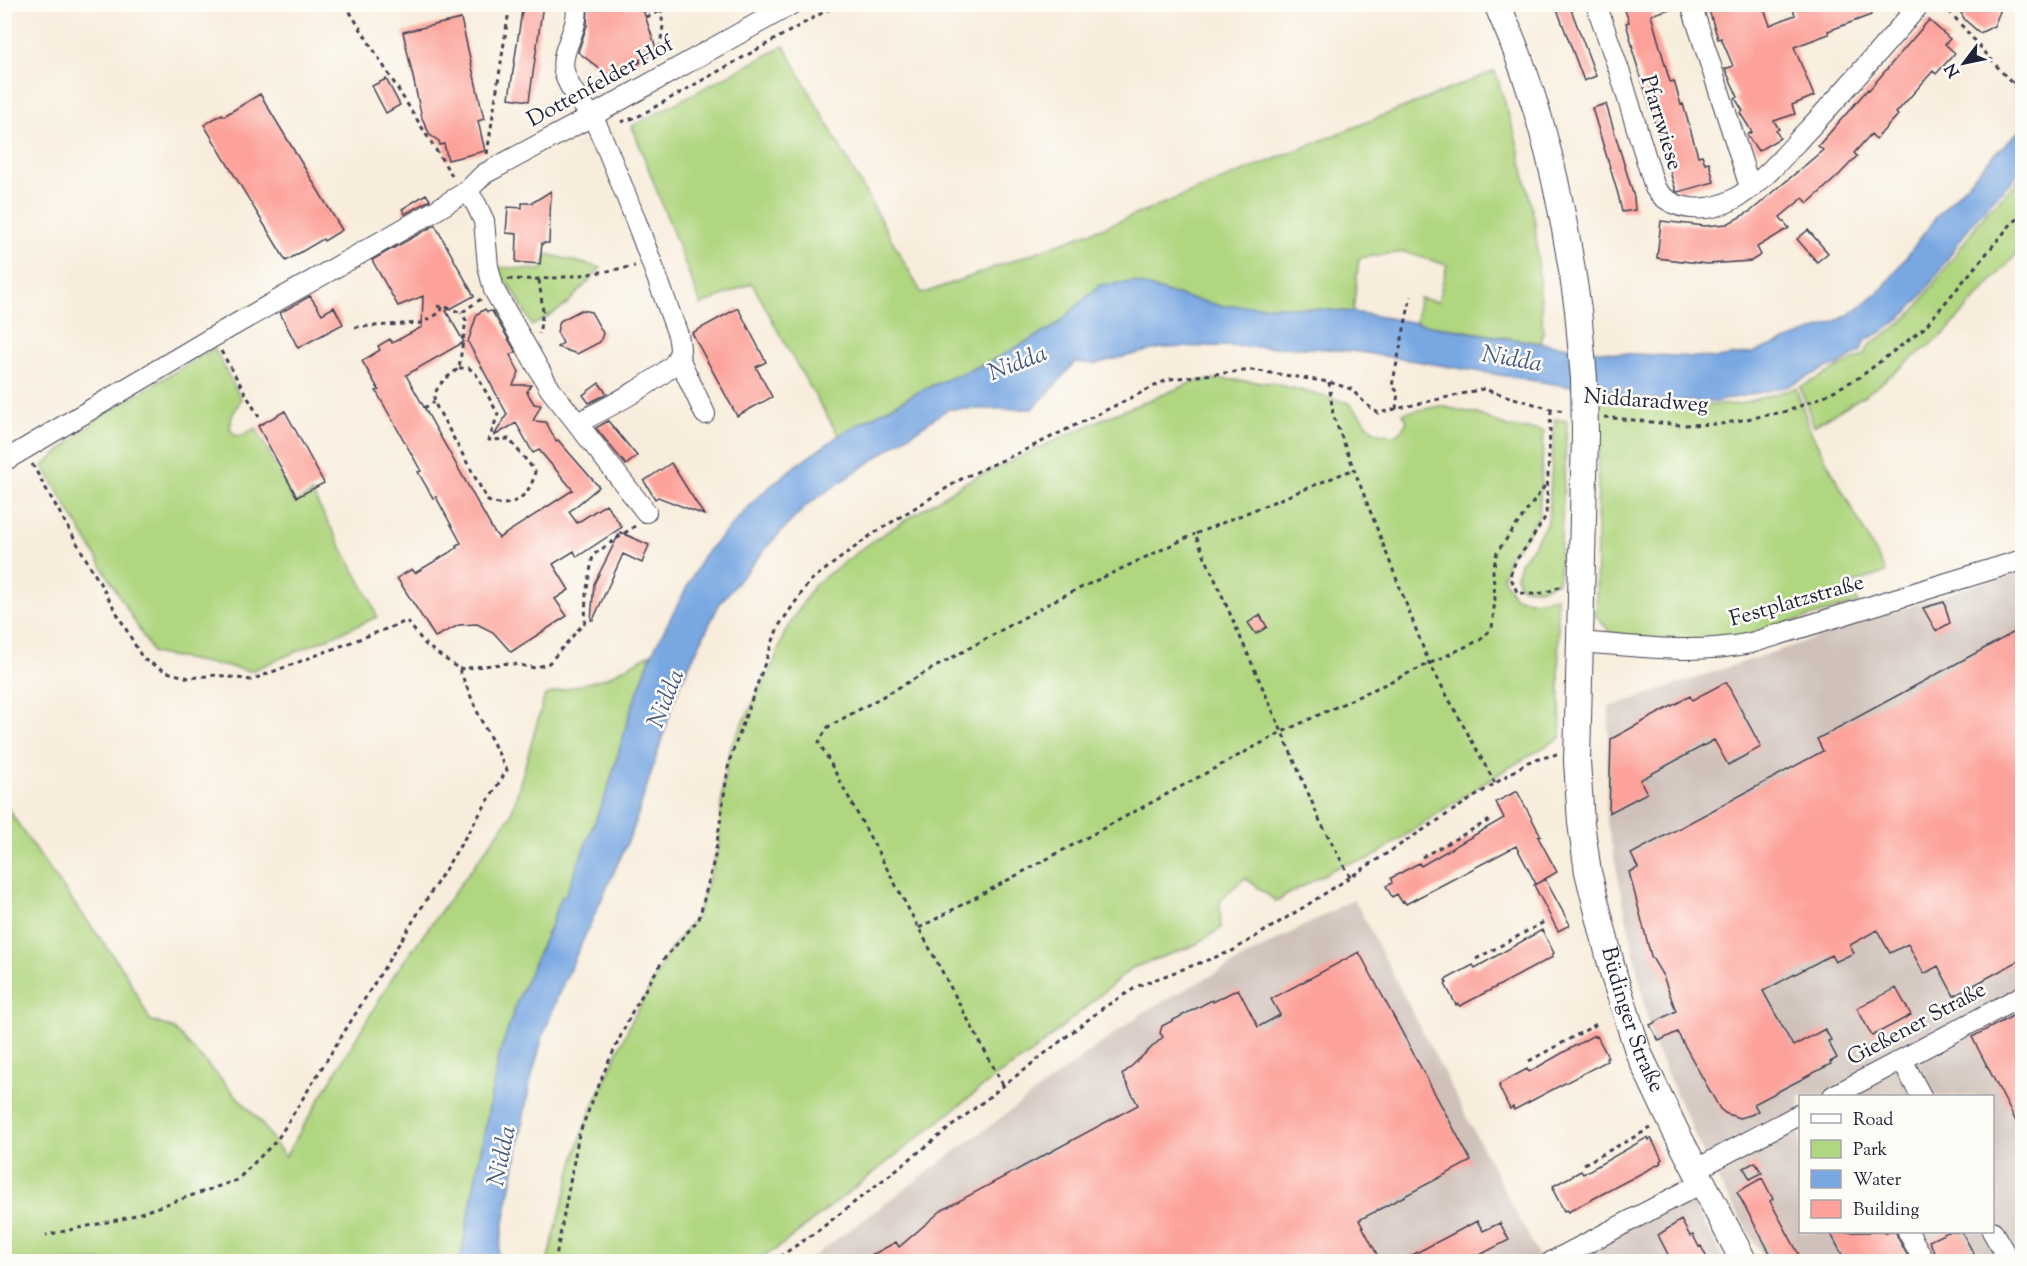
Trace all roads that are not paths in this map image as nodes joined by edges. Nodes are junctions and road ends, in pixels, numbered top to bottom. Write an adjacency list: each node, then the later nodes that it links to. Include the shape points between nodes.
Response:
1 (576, 4): 7 (street, via 564,70)
2 (792, 4): 7 (street, Dottenfelder Hof)
3 (1497, 4): 16 (main road, Büdinger Straße, bridge, via 1546,139 1565,221 1578,310 1590,426)
4 (1596, 4): 8 (street, Pfarrwiese, via 1660,195 1677,205 1707,208 1735,199)
5 (1691, 4): 8 (street)
6 (1920, 4): 8 (street, Pfarrwiese, via 1795,144)
7 (595, 122): 9 (street, Dottenfelder Hof, via 484,174); 10 (street, via 678,335)
8 (1750, 187)
9 (467, 191): 12 (street, via 484,221 492,284 550,389); 13 (street, Dottenfelder Hof)
10 (678, 356): 11 (street); 12 (street, via 651,382)
11 (705, 414)
12 (577, 423): 14 (street)
13 (4, 461)
14 (646, 512)
15 (2022, 560): 16 (street, Festplatzstraße, via 1732,646 1689,650)
16 (1579, 642): 22 (main road, Büdinger Straße, via 1571,756 1588,872 1614,976 1639,1054)
17 (2022, 996): 18 (street, Gießener Straße)
18 (1902, 1060): 19 (street, Gießener Straße); 20 (street)
19 (1838, 1095)
20 (1920, 1095)
21 (1799, 1115): 22 (street)
22 (1699, 1176): 25 (street); 26 (main road, Büdinger Straße)
23 (1909, 1233): 27 (street)
24 (1993, 1233): 28 (street)
25 (1551, 1262)
26 (1744, 1262)
27 (1925, 1262)
28 (2010, 1262)

